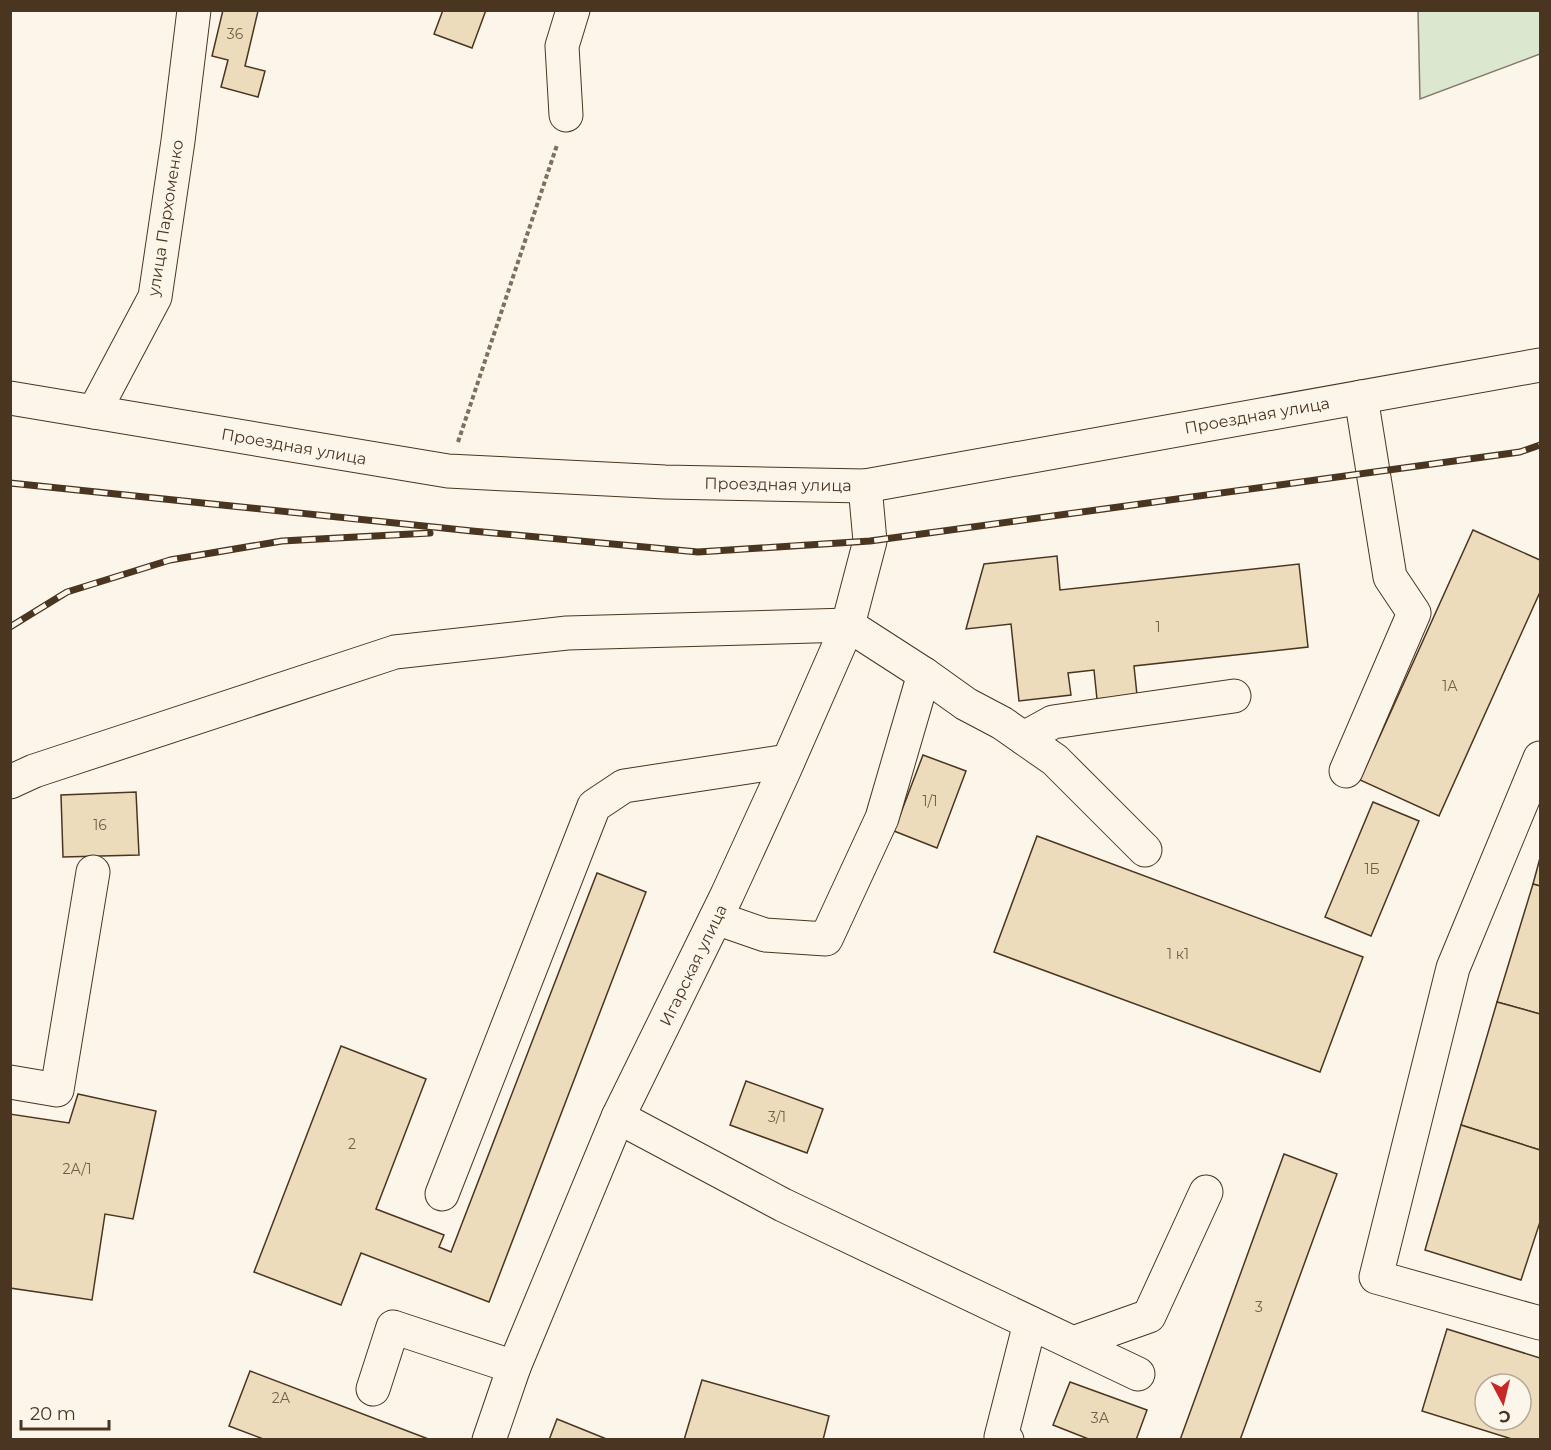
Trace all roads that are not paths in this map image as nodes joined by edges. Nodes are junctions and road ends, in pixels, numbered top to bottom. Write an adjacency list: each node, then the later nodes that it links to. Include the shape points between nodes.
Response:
1 (194, 10): 7 (street, улица Пархоменко, via 155,297)
2 (573, 10): 3 (street, via 562,46)
3 (566, 115)
4 (1540, 365): 5 (street, Проездная улица)
5 (1361, 397): 8 (street, Проездная улица); 15 (street, via 1390,577 1414,613)
6 (10, 398): 7 (street, Проездная улица)
7 (94, 412): 8 (street, Проездная улица, via 448,471 665,482)
8 (866, 486): 9 (street, Игарская улица, via 870,542)
9 (848, 626): 10 (street); 14 (street, Игарская улица); 16 (street, via 567,633 394,652)
10 (924, 674): 12 (street); 19 (street, via 882,818 826,939 765,935)
11 (1234, 696): 12 (street, via 1053,722)
12 (1024, 738): 17 (street, via 1055,760)
13 (1540, 758): 25 (street, via 1453,968 1376,1277)
14 (788, 761): 19 (street, Игарская улица); 23 (street, via 624,786 594,806)
15 (1346, 771)
16 (10, 782)
17 (1145, 850)
18 (93, 873): 20 (street, via 57,1090)
19 (716, 918): 21 (street, Игарская улица)
20 (10, 1082)
21 (618, 1117): 24 (street, via 783,1205); 27 (street, Игарская улица)
22 (1206, 1192): 26 (street, via 1149,1316)
23 (442, 1194)
24 (1030, 1323): 26 (street); 31 (street, via 1001,1437)
25 (1540, 1323)
26 (1073, 1343): 28 (street)
27 (514, 1368): 29 (street, via 393,1327); 30 (street, Игарская улица)
28 (1138, 1374)
29 (373, 1389)
30 (489, 1440)
31 (1007, 1440)

